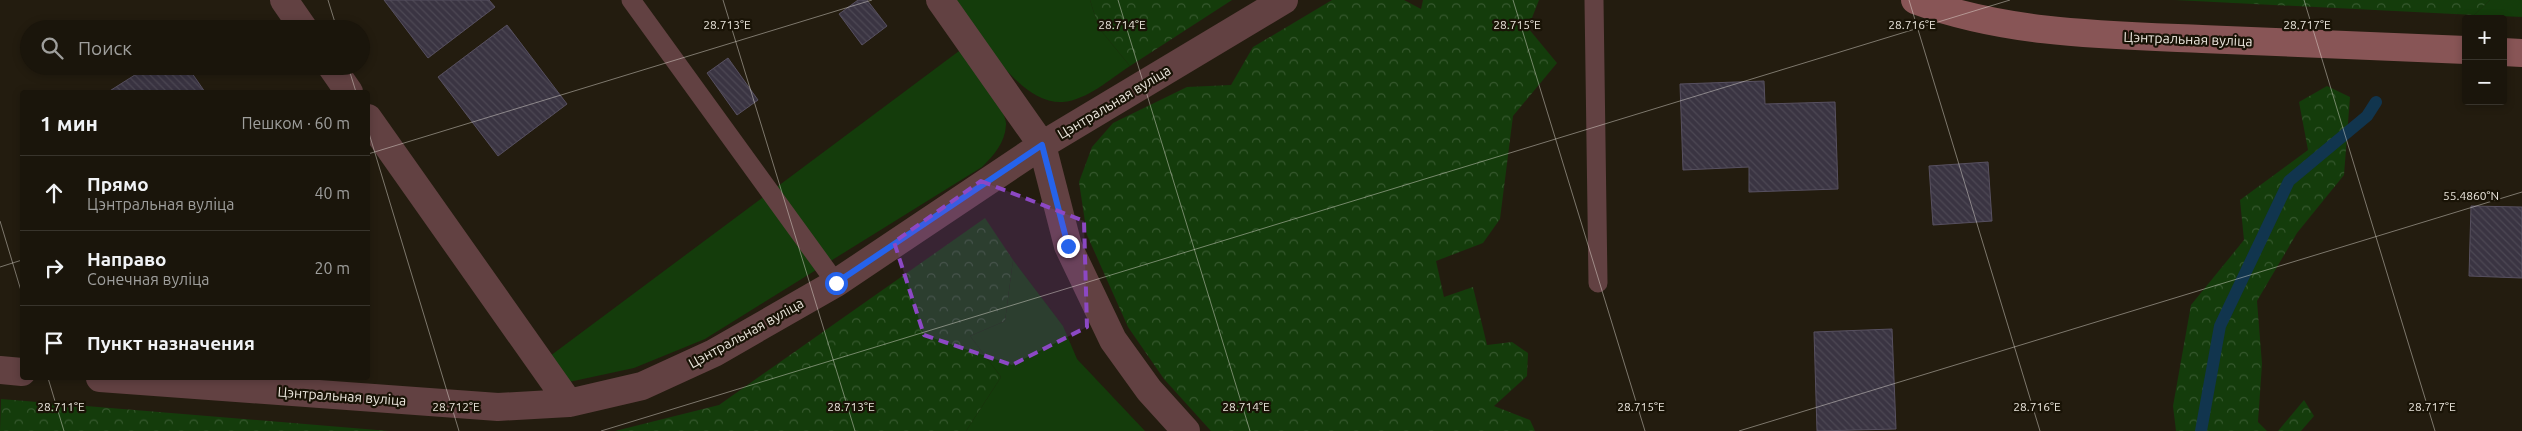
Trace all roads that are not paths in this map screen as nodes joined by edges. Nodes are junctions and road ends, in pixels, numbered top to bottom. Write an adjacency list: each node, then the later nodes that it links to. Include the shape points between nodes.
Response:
1 (284, 0): 7 (street)
2 (631, 0): 15 (lane)
3 (940, 0): 14 (street)
4 (1284, 0): 14 (street, Цэнтральная вуліца)
5 (1594, 0): 16 (lane)
6 (1915, 0): 8 (main road, Цэнтральная вуліца, via 2010,25 2088,35)
7 (298, 20)
8 (2462, 50)
9 (2507, 52): 10 (main road)
10 (2522, 53)
11 (337, 75): 12 (street)
12 (348, 90)
13 (370, 121): 20 (street)
14 (1042, 145): 15 (street, Цэнтральная вуліца); 21 (street, via 1068,246 1114,340 1149,390)
15 (836, 283): 20 (street, Цэнтральная вуліца, via 714,353 642,386)
16 (1598, 283)
17 (0, 370): 18 (street)
18 (20, 372)
19 (127, 380): 20 (street, Цэнтральная вуліца, via 498,408)
20 (570, 403)
21 (1186, 431)

